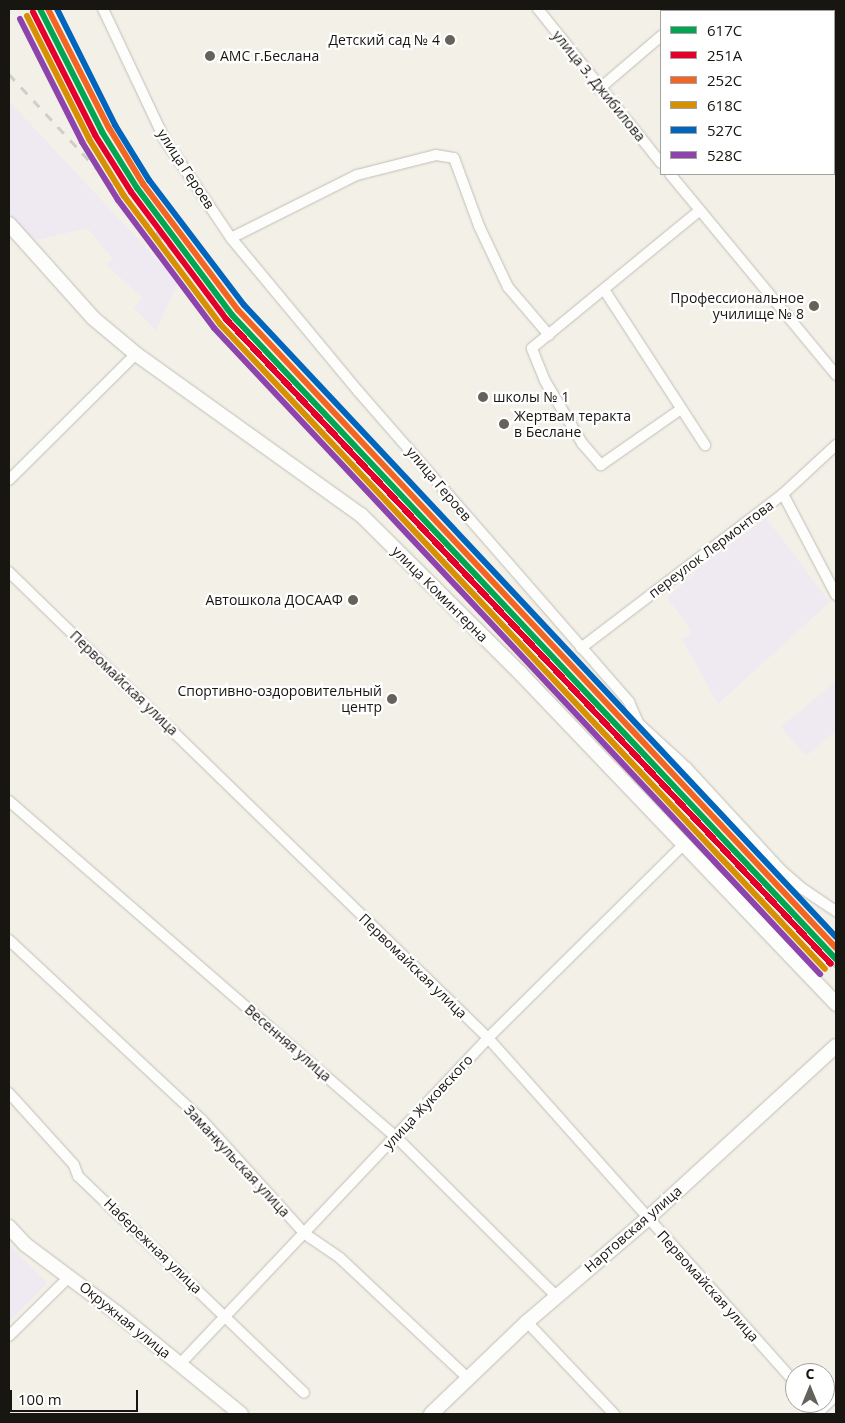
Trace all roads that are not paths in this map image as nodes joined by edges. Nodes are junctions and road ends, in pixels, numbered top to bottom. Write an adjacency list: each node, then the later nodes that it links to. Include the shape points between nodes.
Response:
1 (103, 9): 9 (street, улица Героев, via 164,140)
2 (538, 9): 4 (street, улица З. Джибилова)
3 (660, 37): 4 (street)
4 (600, 89): 5 (street, улица З. Джибилова)
5 (660, 162)
6 (671, 175): 7 (street)
7 (700, 210): 10 (street); 13 (street)
8 (9, 224): 12 (street, улица Коминтерна, via 93,318)
9 (231, 238): 11 (street, via 357,175 436,155 454,158 479,226 508,287); 21 (street, улица Героев, via 358,392)
10 (605, 291): 11 (street); 14 (street)
11 (549, 335): 14 (street, via 532,348 535,358 582,443 601,465)
12 (136, 354): 17 (street); 23 (street, улица Коминтерна, via 361,515 520,673)
13 (836, 375)
14 (681, 409): 16 (street)
15 (836, 444): 18 (street, переулок Лермонтова)
16 (705, 445)
17 (9, 480)
18 (783, 494): 20 (street); 21 (street, переулок Лермонтова)
19 (9, 572): 27 (street, Первомайская улица)
20 (836, 595)
21 (581, 648): 24 (street, улица Героев, via 629,702 640,724 686,767 734,822 803,889)
22 (9, 801): 30 (street, Весенняя улица)
23 (682, 846): 26 (street, улица Коминтерна); 27 (street, улица Жуковского)
24 (836, 910)
25 (9, 940): 33 (street, Заманкульская улица, via 202,1120)
26 (836, 1004)
27 (488, 1038): 30 (street, улица Жуковского); 31 (street, Первомайская улица)
28 (836, 1046): 31 (street, Нартовская улица)
29 (9, 1093): 36 (street, Набережная улица, via 74,1165 78,1176)
30 (396, 1137): 33 (street, улица Жуковского); 35 (street, Весенняя улица)
31 (647, 1219): 35 (street, Нартовская улица); 40 (street, Первомайская улица)
32 (9, 1227): 34 (street, Окружная улица, via 26,1244)
33 (305, 1234): 36 (street, улица Жуковского); 41 (street, Заманкульская улица, via 340,1258)
34 (70, 1276): 38 (street); 39 (street, Окружная улица)
35 (556, 1296): 37 (street, Нартовская улица)
36 (226, 1317): 39 (street, улица Жуковского); 42 (street, Набережная улица)
37 (527, 1322): 41 (street, Нартовская улица); 45 (street)
38 (9, 1336)
39 (180, 1364): 44 (street, Окружная улица)
40 (785, 1371)
41 (468, 1378): 43 (street, Нартовская улица)
42 (304, 1393)
43 (437, 1413)
44 (241, 1414)
45 (614, 1414)

